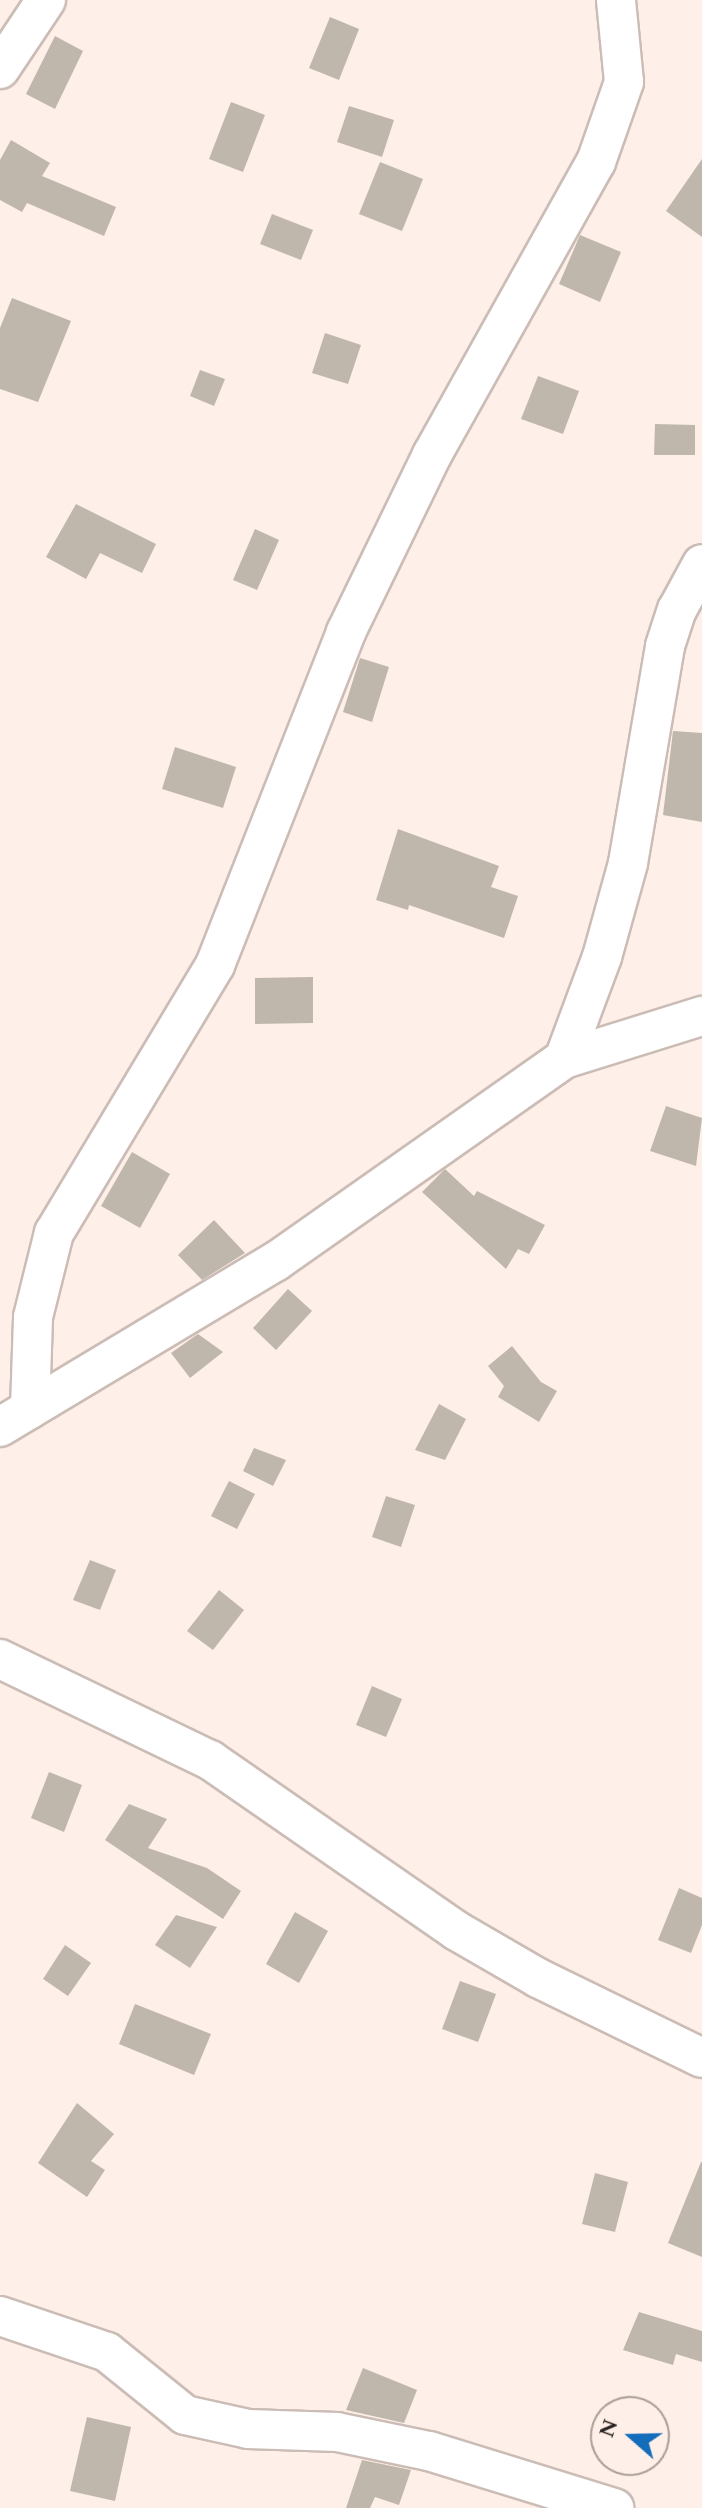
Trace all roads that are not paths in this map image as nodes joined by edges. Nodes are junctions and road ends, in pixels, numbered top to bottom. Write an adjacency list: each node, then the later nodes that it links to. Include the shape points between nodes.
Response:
1 (46, 0): 3 (street)
2 (616, 0): 7 (street, via 624,82 596,162 432,455 346,632 215,965 54,1233)
3 (0, 69)
4 (702, 564): 6 (street, via 665,646 628,863 602,957)
5 (702, 1016): 6 (street)
6 (564, 1059): 7 (street, via 275,1262)
7 (15, 1418)
8 (0, 1659): 9 (street, via 210,1760 457,1931 538,1978)
9 (702, 2058)
10 (0, 2316): 11 (street, via 107,2352 185,2415 248,2429 337,2432 429,2451)
11 (614, 2508)

